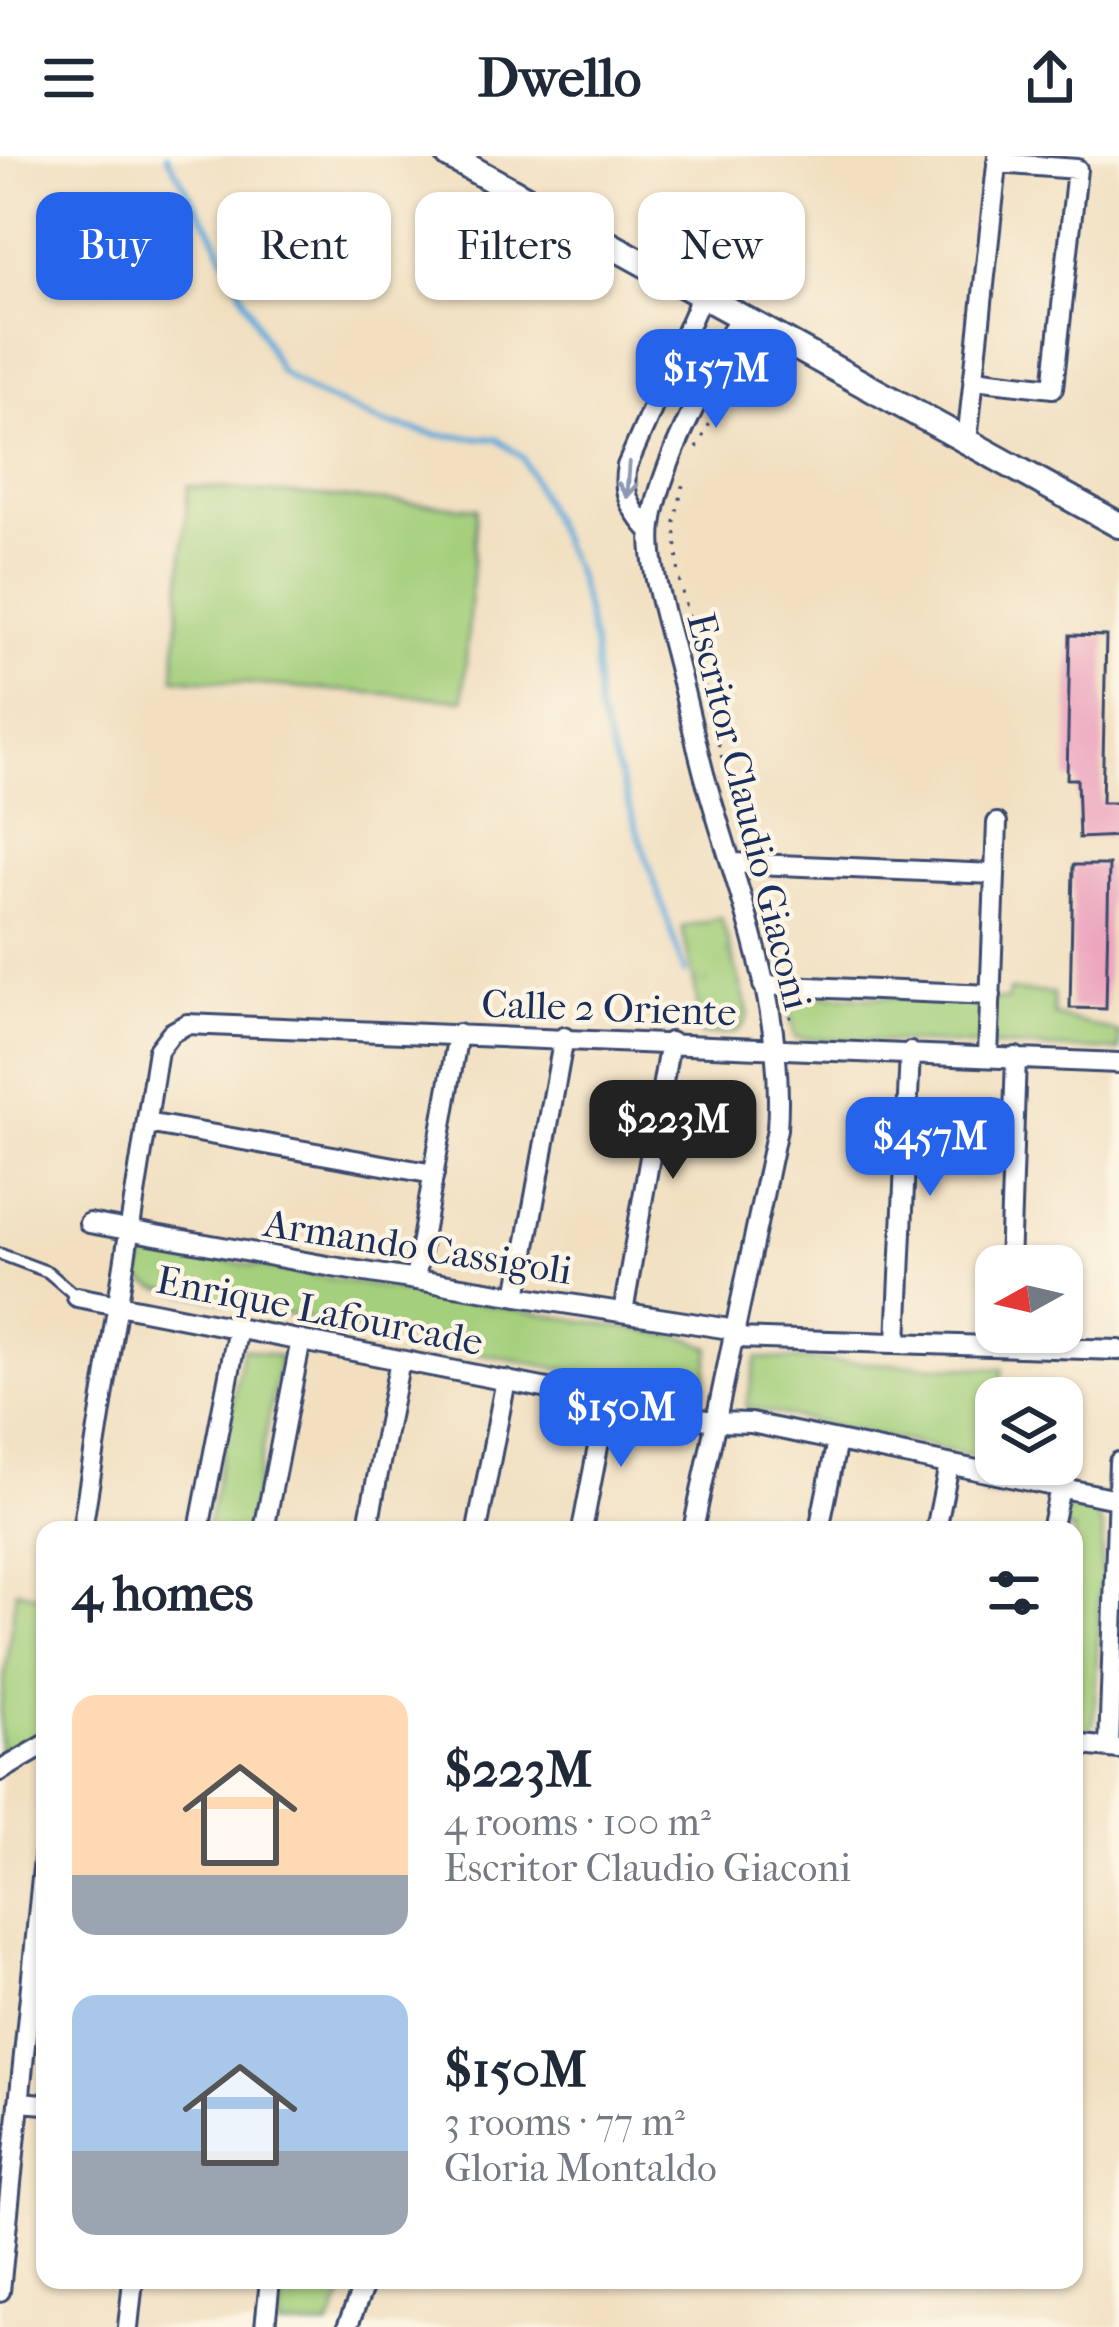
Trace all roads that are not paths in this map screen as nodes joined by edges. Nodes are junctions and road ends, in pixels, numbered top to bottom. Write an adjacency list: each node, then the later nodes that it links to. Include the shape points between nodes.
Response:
1 (449, 156): 3 (main road)
2 (998, 159): 7 (street); 7 (street, via 1077,169 1053,388)
3 (638, 260)
4 (699, 300): 10 (street, Escritor Claudio Giaconi, one-way to 10, via 623,485)
5 (710, 300): 6 (main road)
6 (740, 316): 8 (main road); 10 (street, Escritor Claudio Giaconi, via 656,497)
7 (973, 379): 8 (street)
8 (968, 441): 9 (main road)
9 (1118, 518)
10 (651, 532): 12 (street, Escritor Claudio Giaconi, via 693,729)
11 (997, 823): 13 (street)
12 (732, 863): 13 (street); 14 (street, Escritor Claudio Giaconi)
13 (995, 874): 15 (street)
14 (763, 985): 15 (street); 19 (street, Escritor Claudio Giaconi)
15 (991, 995): 21 (street)
16 (458, 1034): 17 (street, Calle 2 Oriente); 24 (street, Calle 2 Oriente, via 187,1024 158,1050); 25 (street)
17 (564, 1037): 18 (street, Calle 2 Oriente); 31 (street)
18 (670, 1042): 19 (street, Calle 2 Oriente); 34 (street)
19 (776, 1046): 20 (street, Calle 2 Oriente); 36 (street, Escritor Claudio Giaconi, via 778,1129)
20 (910, 1052): 21 (street, Calle 2 Oriente); 39 (street)
21 (988, 1056): 22 (street, Calle 2 Oriente)
22 (1016, 1057): 23 (street, Calle 2 Oriente); 28 (street)
23 (1119, 1063)
24 (147, 1123): 25 (street); 27 (street)
25 (434, 1174): 30 (street)
26 (89, 1223): 27 (street, Armando Cassigoli)
27 (130, 1230): 30 (street, Armando Cassigoli); 33 (street)
28 (1011, 1245)
29 (0, 1254): 32 (lane, via 48,1273)
30 (416, 1280): 31 (street, Armando Cassigoli)
31 (518, 1296): 34 (street, Armando Cassigoli)
32 (77, 1297): 33 (street, Enrique Lafourcade)
33 (119, 1305): 35 (street, Enrique Lafourcade); 51 (street)
34 (623, 1312): 36 (street, Armando Cassigoli)
35 (238, 1328): 37 (street, Enrique Lafourcade); 52 (street)
36 (735, 1334): 39 (street, Armando Cassigoli); 45 (street, Escritor Claudio Giaconi)
37 (301, 1340): 42 (street, Enrique Lafourcade); 53 (street)
38 (975, 1340): 39 (street, Armando Cassigoli)
39 (897, 1343)
40 (1083, 1346): 41 (street, Armando Cassigoli)
41 (1119, 1350)
42 (400, 1360): 43 (street, Enrique Lafourcade); 54 (street)
43 (506, 1380): 44 (street, Enrique Lafourcade); 55 (street)
44 (607, 1400): 45 (street, Enrique Lafourcade); 56 (street)
45 (717, 1421): 46 (street, Enrique Lafourcade); 57 (street, Escritor Claudio Giaconi)
46 (837, 1442): 48 (street, Enrique Lafourcade); 58 (street)
47 (1119, 1462): 50 (street)
48 (949, 1465): 49 (street, Enrique Lafourcade); 59 (street)
49 (1060, 1488): 50 (street, Enrique Lafourcade); 60 (street)
50 (1115, 1499): 62 (street)
51 (83, 1521)
52 (201, 1521)
53 (266, 1521)
54 (370, 1521)
55 (479, 1521)
56 (584, 1521)
57 (695, 1521)
58 (821, 1521)
59 (938, 1521)
60 (1053, 1521)
61 (1083, 1745): 62 (street)
62 (1114, 1749)
63 (36, 1750): 64 (street)
64 (0, 1771)
65 (36, 1936): 66 (street)
66 (19, 2102): 67 (street); 71 (street)
67 (36, 2103)
68 (132, 2289): 72 (street)
69 (269, 2289): 73 (street)
70 (362, 2289): 74 (street)
71 (0, 2291)
72 (128, 2327)
73 (265, 2327)
74 (346, 2327)

